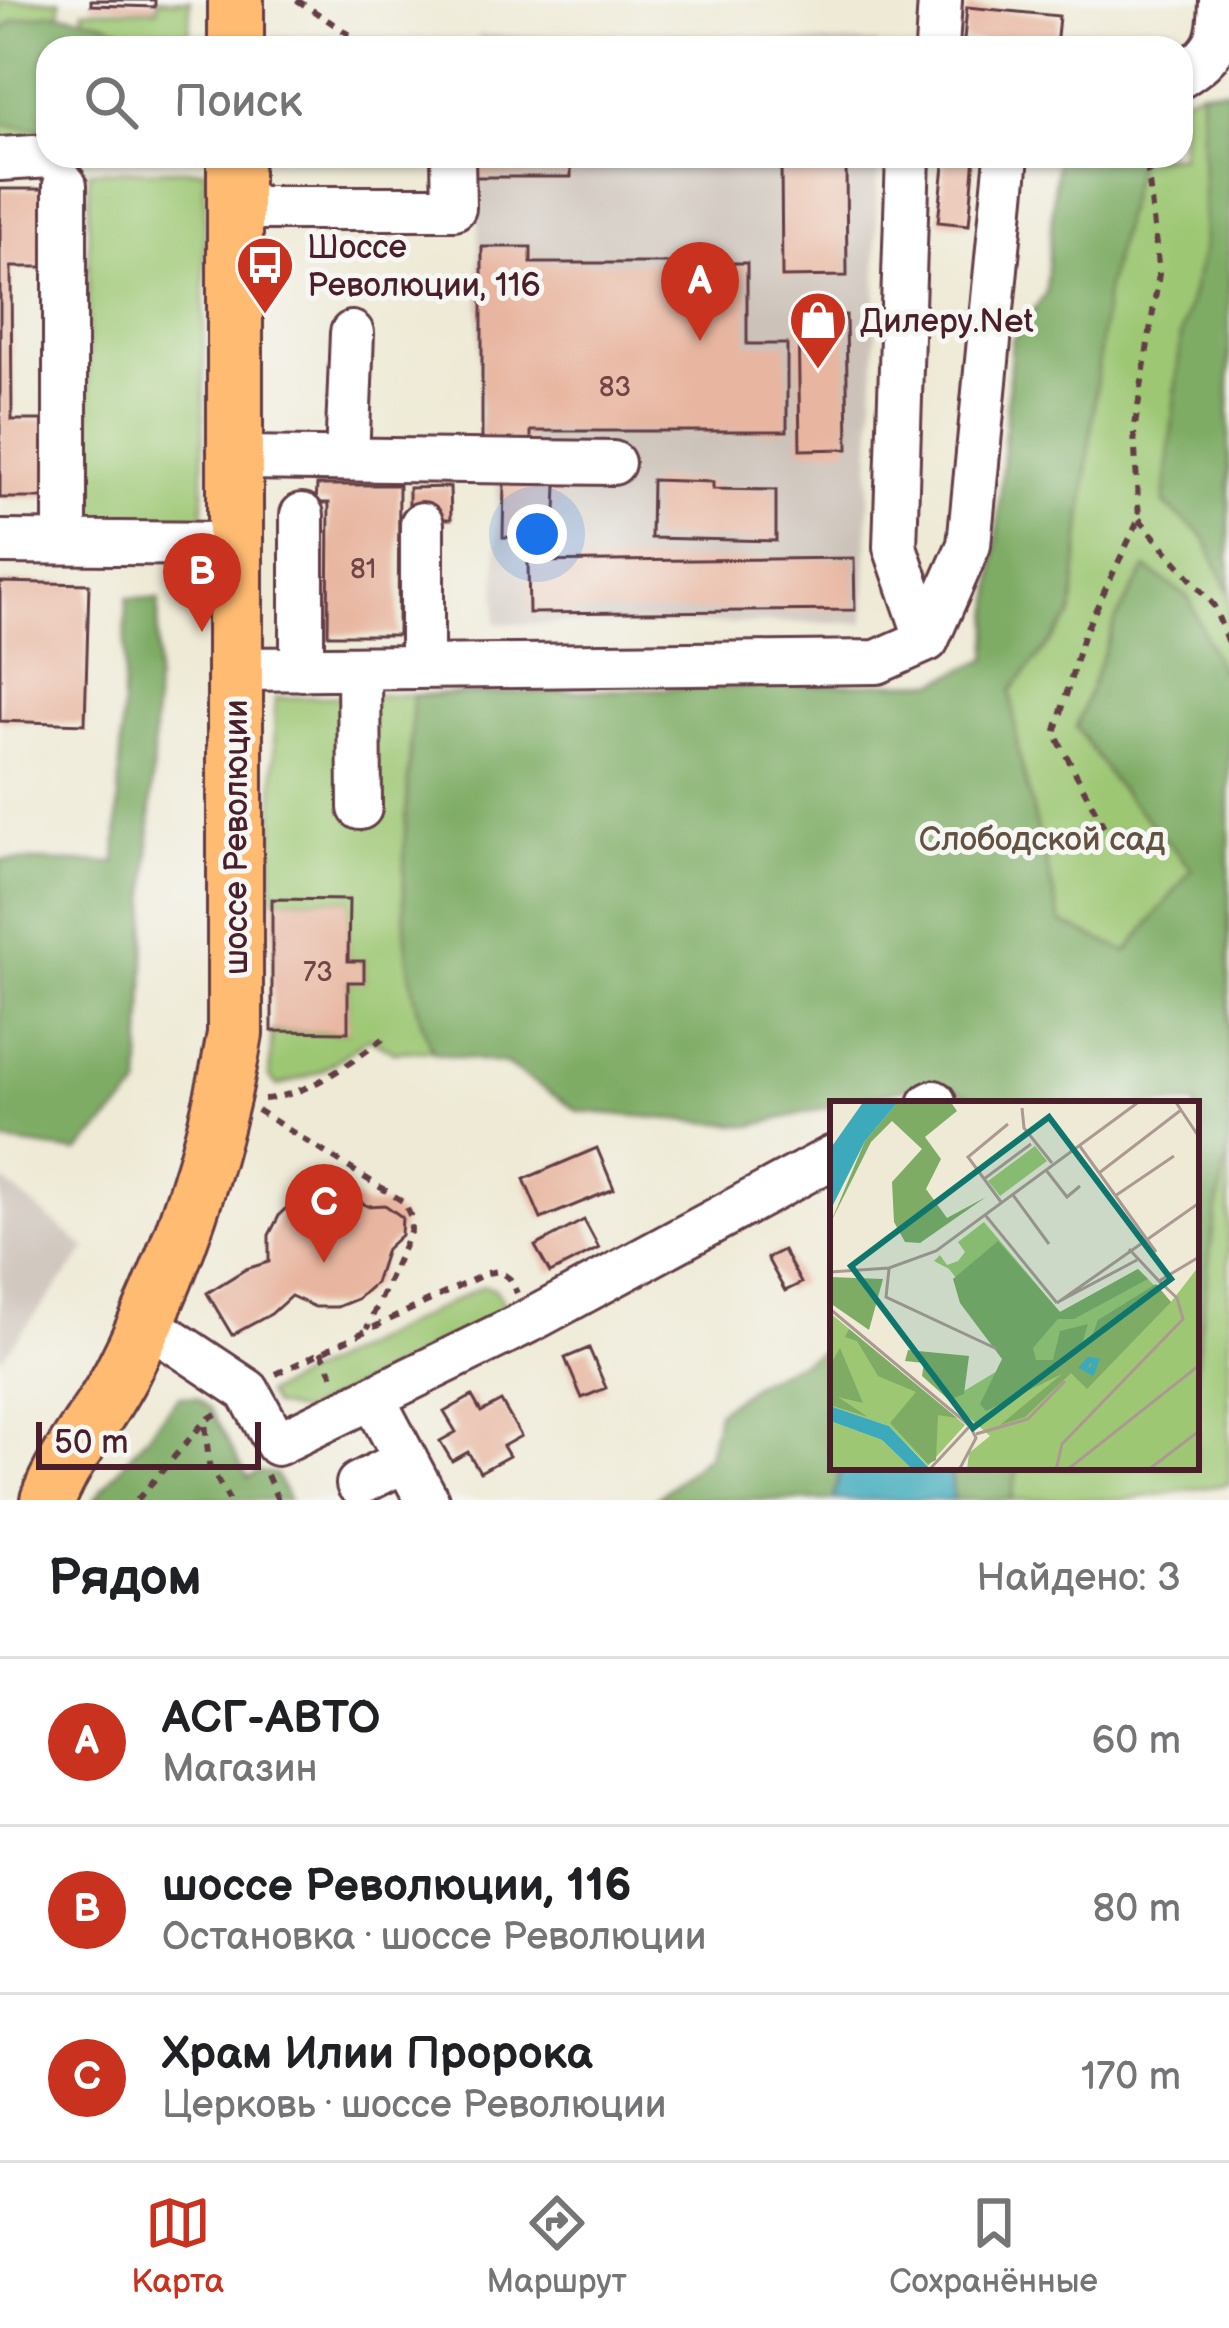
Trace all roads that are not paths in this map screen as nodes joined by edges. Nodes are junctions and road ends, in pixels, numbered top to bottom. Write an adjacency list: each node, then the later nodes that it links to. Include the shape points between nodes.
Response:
1 (236, 0): 4 (main road)
2 (940, 0): 5 (street)
3 (1221, 0): 6 (street, via 1220,40)
4 (236, 36)
5 (938, 36)
6 (1203, 67)
7 (0, 159): 8 (street)
8 (36, 166)
9 (453, 168): 13 (street, via 454,208)
10 (908, 168): 23 (street, via 895,547)
11 (1006, 168): 23 (street, via 969,545)
12 (58, 170): 21 (street)
13 (234, 182): 15 (main road, шоссе Революции)
14 (352, 333): 16 (street)
15 (234, 458): 16 (street); 22 (main road, шоссе Революции)
16 (347, 459): 17 (street)
17 (613, 463)
18 (302, 515): 27 (street)
19 (422, 524): 25 (street)
20 (0, 542): 21 (street)
21 (65, 542): 22 (street)
22 (235, 544): 26 (main road, шоссе Революции)
23 (927, 640): 25 (street, via 877,662)
24 (359, 668): 25 (street); 27 (street); 28 (street)
25 (422, 668)
26 (235, 669): 27 (street); 30 (main road, шоссе Революции, via 239,1103)
27 (302, 669)
28 (360, 808)
29 (830, 1159): 31 (street)
30 (146, 1323): 31 (street, via 248,1391 278,1444); 34 (main road, шоссе Революции, via 91,1430)
31 (373, 1398): 32 (street)
32 (406, 1460): 33 (street); 35 (street)
33 (358, 1484)
34 (45, 1493)
35 (428, 1500)

